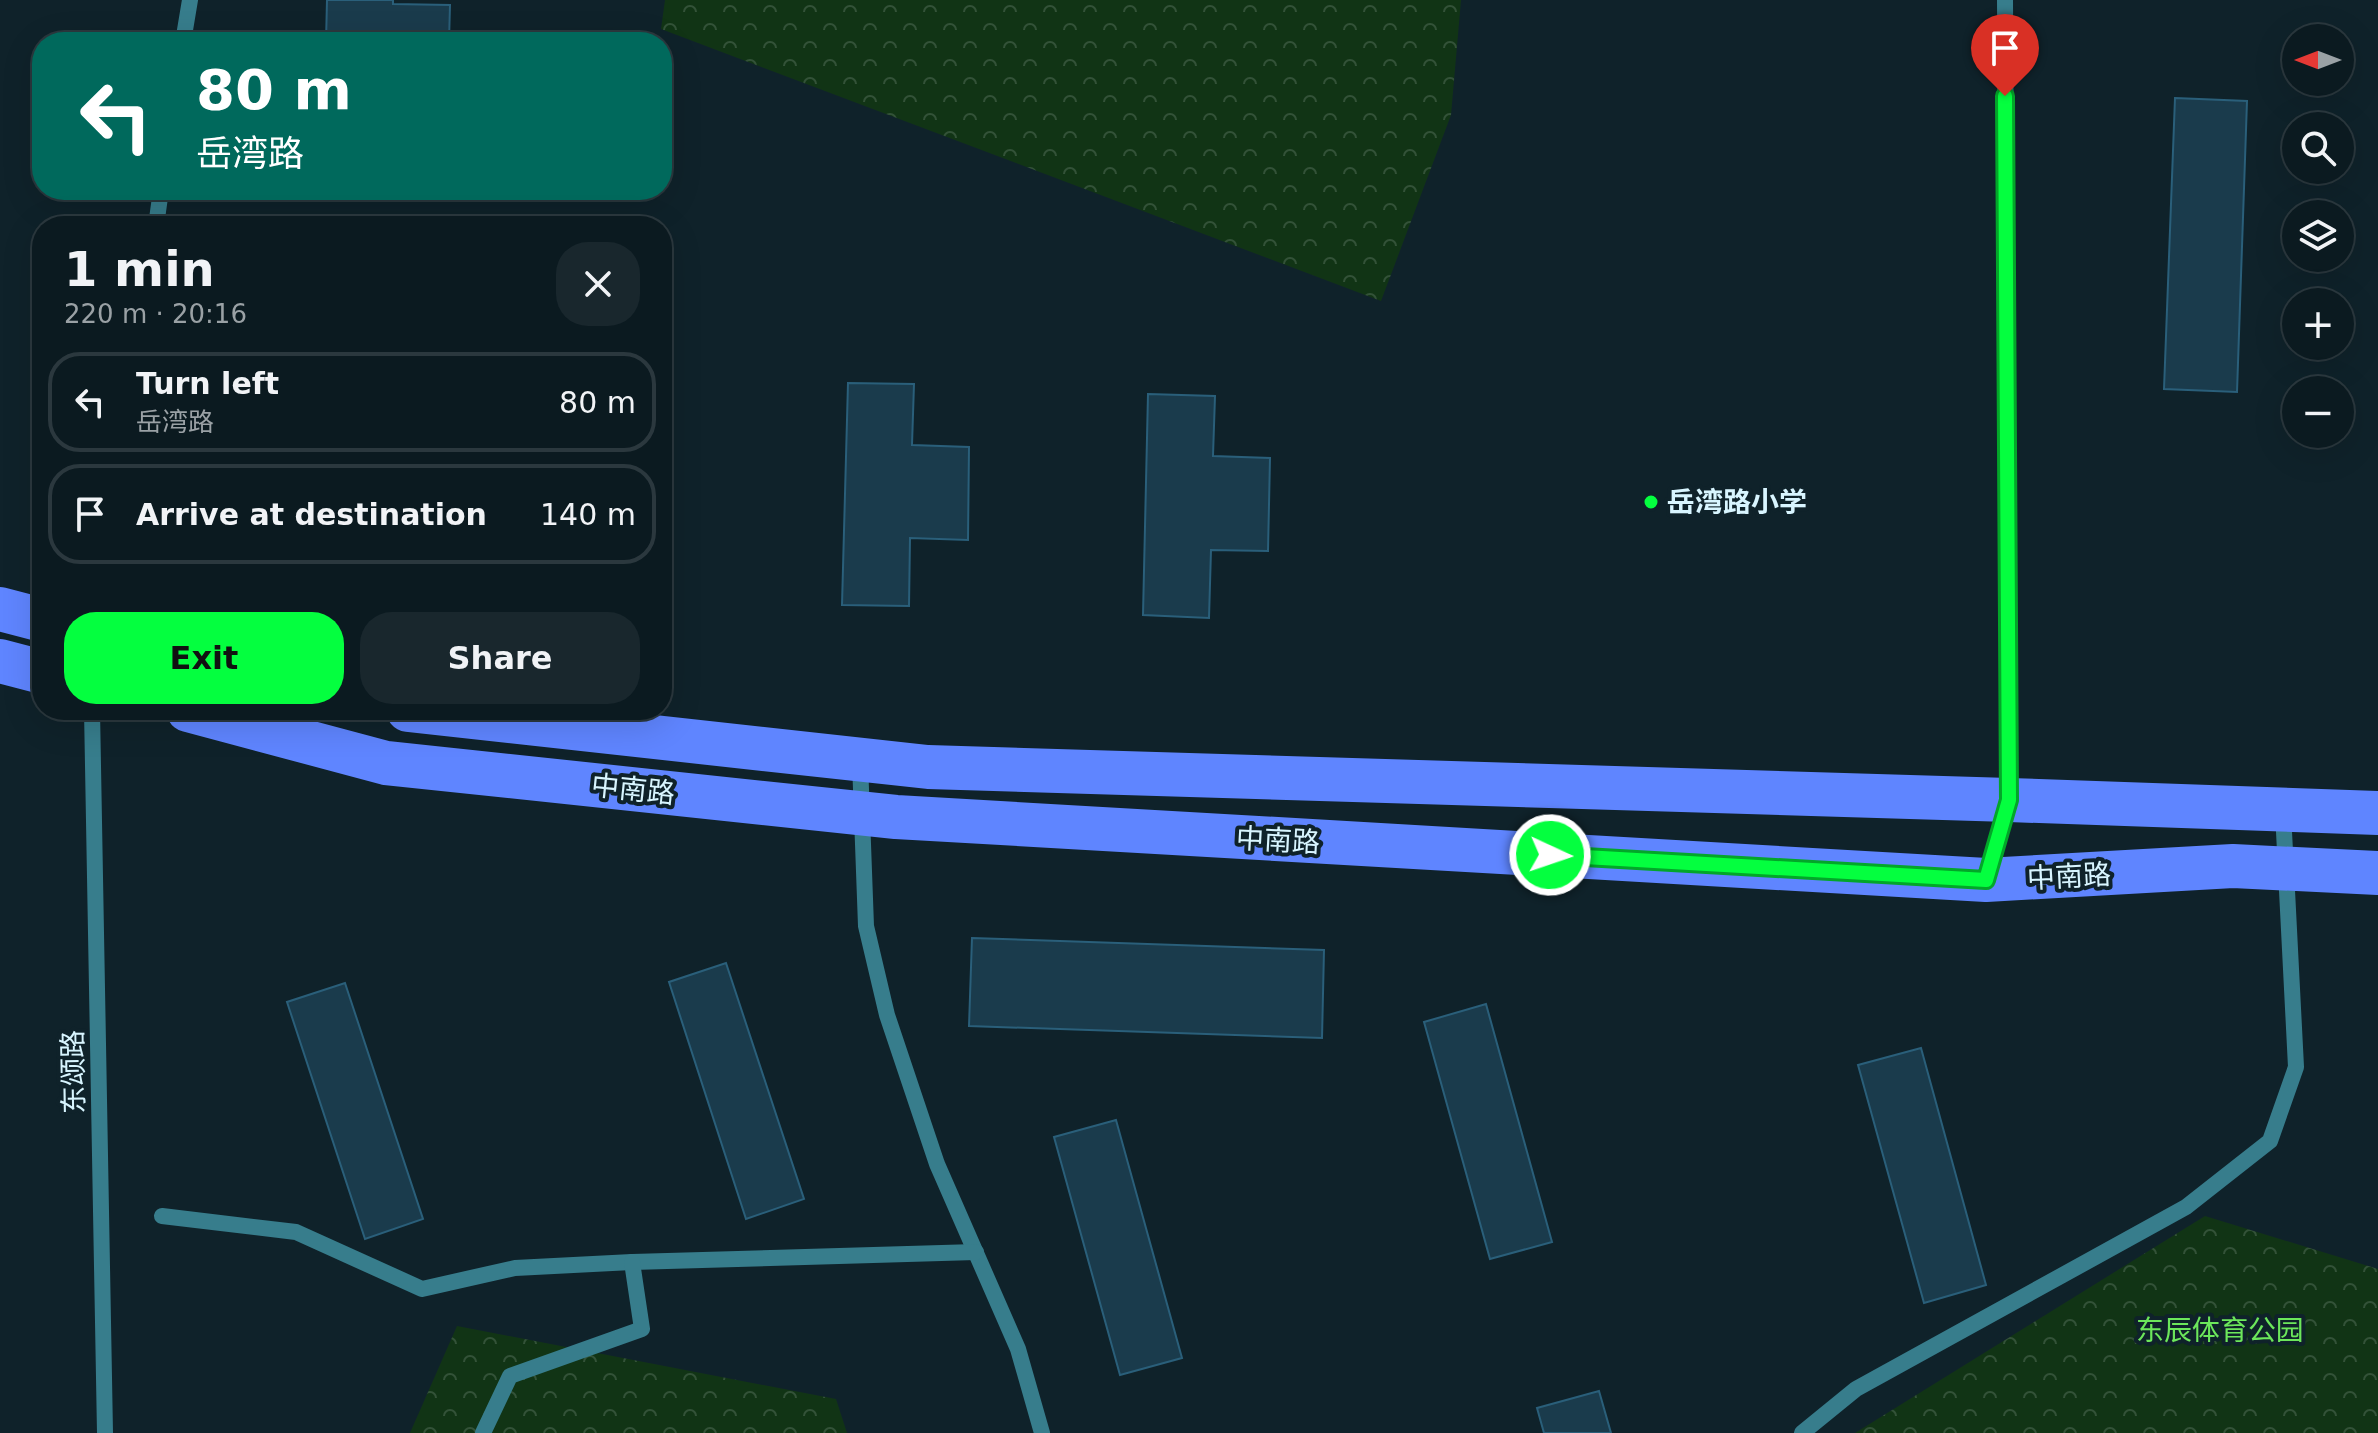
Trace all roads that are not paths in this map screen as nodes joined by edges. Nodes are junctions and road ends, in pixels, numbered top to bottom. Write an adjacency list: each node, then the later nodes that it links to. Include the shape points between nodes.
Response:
1 (190, 0): 3 (street)
2 (2005, 0): 12 (street)
3 (185, 32)
4 (0, 609): 5 (main road)
5 (32, 617)
6 (0, 661): 7 (main road)
7 (32, 669)
8 (92, 720): 22 (street, 东颂路)
9 (225, 720): 15 (main road, 中南路, via 386,763)
10 (498, 720): 11 (main road, 中南路)
11 (860, 760): 12 (main road, 中南路, via 928,767); 15 (street)
12 (2009, 800): 13 (main road, 中南路); 18 (street)
13 (2283, 810): 14 (main road, 中南路); 16 (street)
14 (2378, 813)
15 (862, 814): 18 (main road, 中南路); 20 (street, via 866,926 887,1015 937,1164)
16 (2285, 868): 17 (main road, 中南路); 18 (main road, 中南路, via 2233,866); 25 (street, via 2296,1067 2270,1141 2186,1207 1856,1389)
17 (2378, 873)
18 (1986, 880)
19 (162, 1216): 21 (street, via 296,1232 422,1289 515,1268)
20 (976, 1252): 21 (street); 24 (street, via 1018,1349)
21 (632, 1262): 23 (street, via 642,1329 510,1376)
22 (105, 1433)
23 (483, 1433)
24 (1042, 1433)
25 (1802, 1433)

